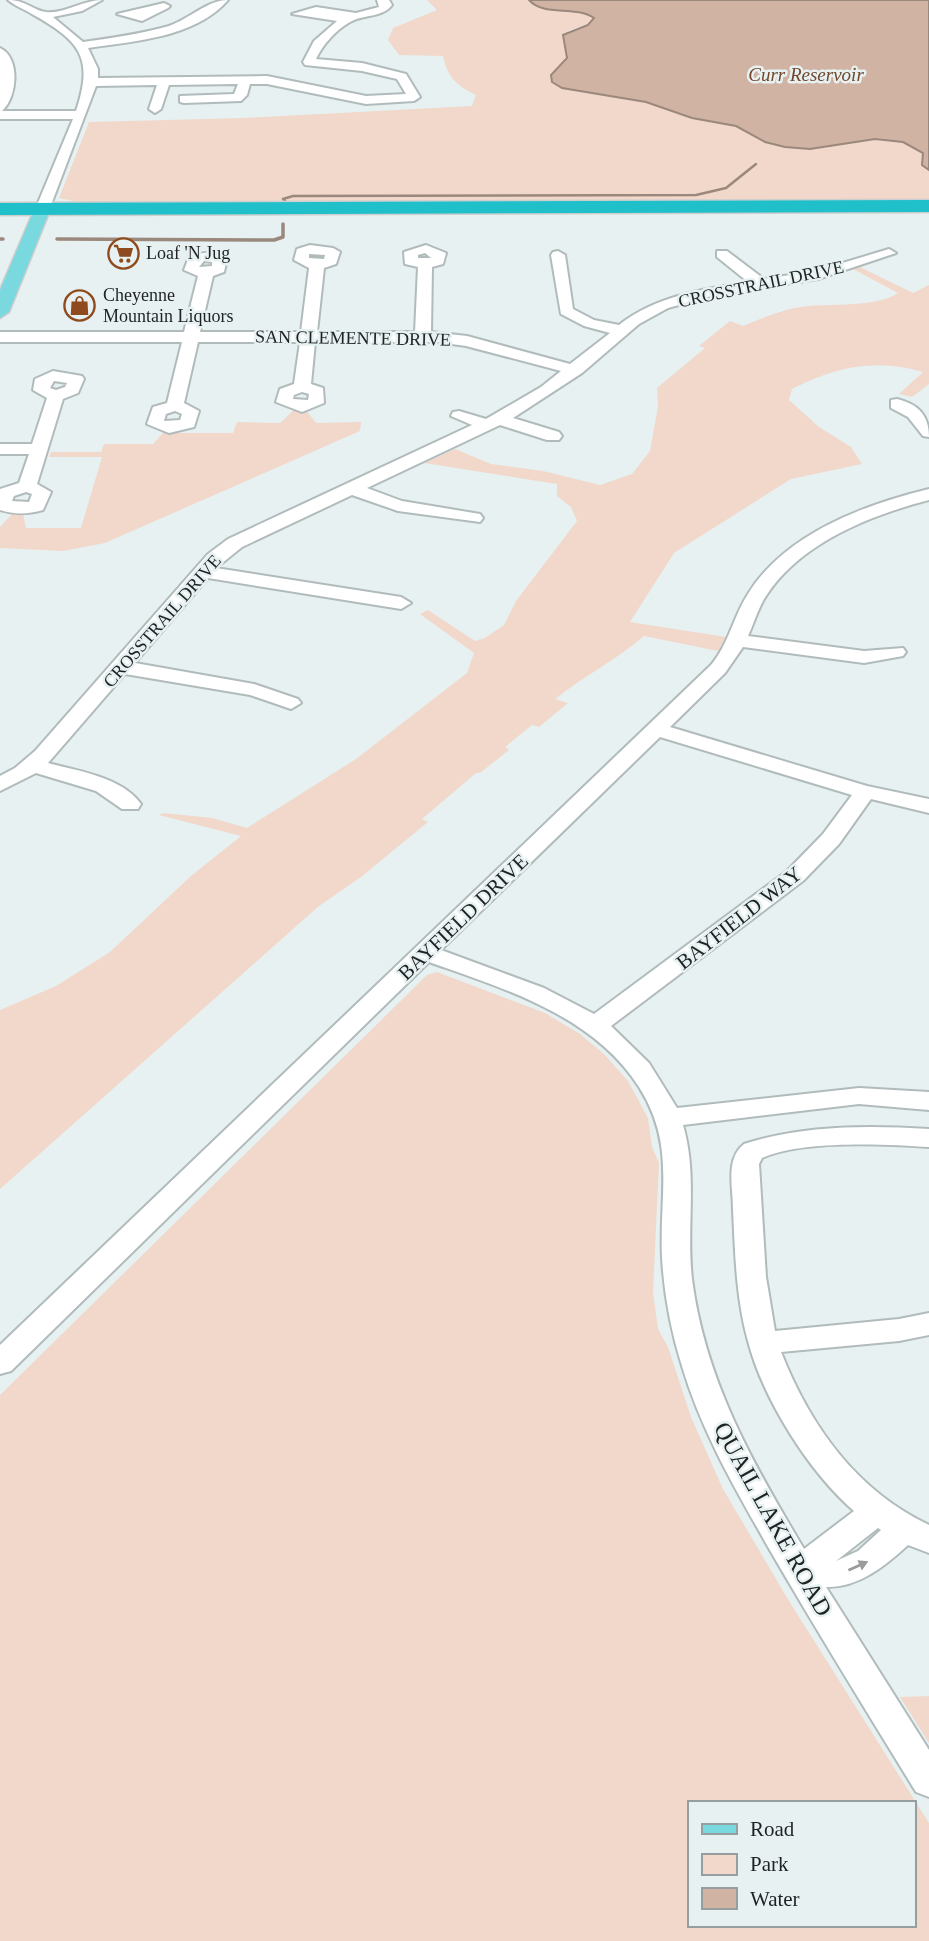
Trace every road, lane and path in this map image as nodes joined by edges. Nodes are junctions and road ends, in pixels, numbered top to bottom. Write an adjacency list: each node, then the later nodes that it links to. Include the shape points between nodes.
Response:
1 (14, 0): 8 (street)
2 (85, 0): 8 (street)
3 (96, 0): 8 (street, via 78,9)
4 (139, 0): 5 (street, via 160,8)
5 (177, 0)
6 (222, 0): 9 (street, via 205,13 169,28)
7 (383, 0): 11 (street, via 383,9 351,18 318,43)
8 (41, 15): 9 (street)
9 (80, 46): 15 (street, via 92,67)
10 (0, 52): 12 (street)
11 (299, 66): 13 (street); 13 (street, via 362,67 402,78 414,97 366,100 284,81)
12 (4, 69): 17 (street, via 8,85)
13 (259, 80): 14 (street)
14 (245, 81): 16 (street); 16 (street, via 237,97 157,104)
15 (92, 82): 16 (street); 19 (street)
16 (164, 82)
17 (0, 107)
18 (0, 114): 19 (street)
19 (79, 115): 22 (street)
20 (929, 206): 22 (highway)
21 (0, 209): 22 (highway)
22 (41, 214): 23 (highway); 24 (highway); 32 (main road)
23 (929, 216)
24 (0, 218)
25 (889, 253): 31 (street, CROSSTRAIL DRIVE, via 831,272)
26 (722, 254): 31 (street)
27 (558, 256): 33 (street, via 566,311 580,321)
28 (425, 264): 35 (street)
29 (317, 265): 34 (street)
30 (206, 273): 37 (street)
31 (761, 284): 33 (street, CROSSTRAIL DRIVE, via 674,301)
32 (0, 312)
33 (623, 331): 38 (street, CROSSTRAIL DRIVE)
34 (308, 336): 35 (street, SAN CLEMENTE DRIVE); 37 (street, SAN CLEMENTE DRIVE); 39 (street)
35 (423, 336): 38 (street, SAN CLEMENTE DRIVE, via 467,341)
36 (0, 337): 37 (street, SAN CLEMENTE DRIVE)
37 (191, 337): 42 (street)
38 (576, 370): 44 (street, CROSSTRAIL DRIVE)
39 (302, 387)
40 (56, 396): 48 (street)
41 (897, 404): 45 (street, via 914,413)
42 (175, 407)
43 (459, 416): 44 (street)
44 (494, 422): 46 (street); 50 (street, CROSSTRAIL DRIVE)
45 (929, 432)
46 (553, 436)
47 (0, 449): 48 (street)
48 (37, 449): 49 (street)
49 (27, 486)
50 (352, 489): 52 (street, via 398,506); 53 (street, CROSSTRAIL DRIVE, via 235,543)
51 (929, 494): 55 (street, BAYFIELD DRIVE, via 877,509 801,552 757,593)
52 (474, 518)
53 (203, 572): 54 (street); 57 (street, CROSSTRAIL DRIVE)
54 (401, 603)
55 (736, 640): 56 (street, via 864,657); 59 (street, BAYFIELD DRIVE, via 725,662)
56 (896, 653)
57 (122, 667): 58 (street, via 254,690); 60 (street, CROSSTRAIL DRIVE)
58 (290, 703)
59 (658, 730): 62 (street); 66 (street, BAYFIELD DRIVE)
60 (33, 765): 61 (street, CROSSTRAIL DRIVE); 63 (street, via 104,786)
61 (0, 784)
62 (865, 792): 64 (street); 65 (street, via 883,803); 67 (street, BAYFIELD WAY, via 831,839 795,876)
63 (130, 804)
64 (929, 806)
65 (929, 816)
66 (426, 953): 67 (street, QUAIL LAKE ROAD, via 528,991); 75 (street, BAYFIELD DRIVE)
67 (595, 1026): 70 (street, QUAIL LAKE ROAD, via 647,1080)
68 (929, 1101): 69 (street, via 859,1096)
69 (781, 1105): 70 (street); 72 (street)
70 (668, 1118): 78 (street, QUAIL LAKE ROAD, via 678,1163 675,1225 679,1286 695,1357 720,1427)
71 (929, 1138): 72 (street, via 883,1135)
72 (799, 1142): 74 (street, via 754,1150 745,1164 754,1296)
73 (929, 1324): 74 (street)
74 (763, 1343): 76 (street, via 779,1384 822,1460 848,1489)
75 (0, 1363)
76 (877, 1511): 77 (street); 78 (street)
77 (917, 1534): 78 (street, one-way to 77, via 838,1574)
78 (800, 1572): 79 (street, QUAIL LAKE ROAD)
79 (929, 1781)

